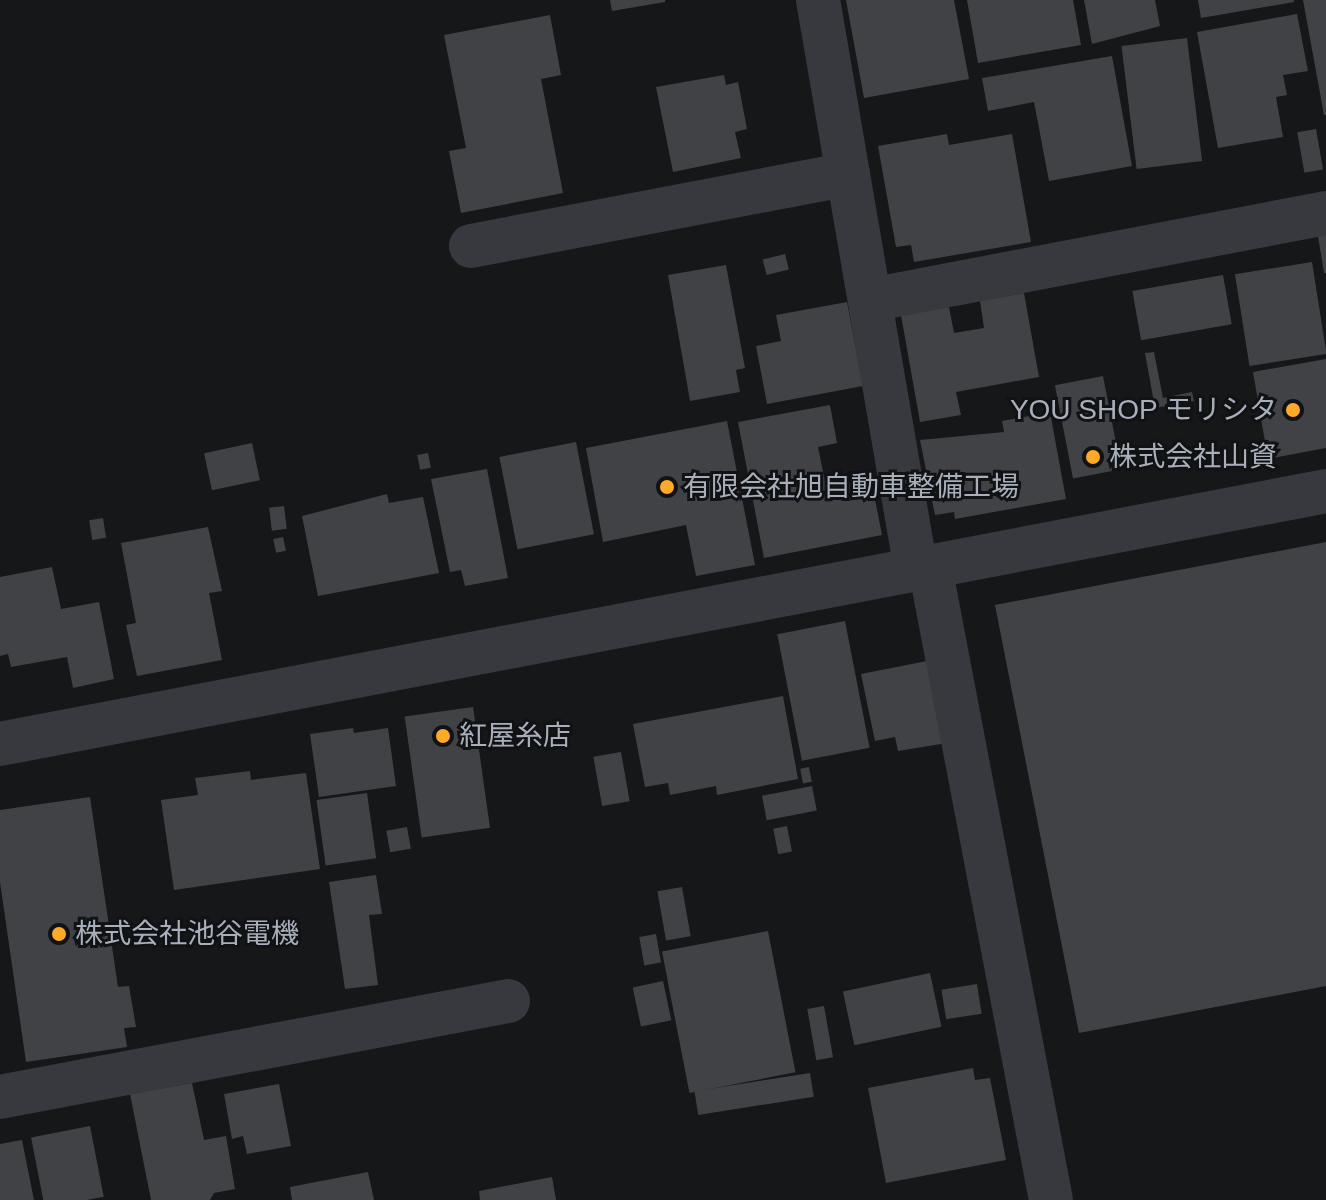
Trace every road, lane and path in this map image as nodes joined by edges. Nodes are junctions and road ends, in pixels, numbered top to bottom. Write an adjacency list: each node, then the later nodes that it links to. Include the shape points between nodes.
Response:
1 (818, 0): 2 (street)
2 (848, 174): 4 (street); 5 (street)
3 (1326, 213): 5 (street)
4 (471, 246)
5 (870, 300): 7 (street)
6 (1326, 491): 7 (street)
7 (923, 568): 8 (street); 11 (street)
8 (0, 744)
9 (508, 1001): 10 (street)
10 (0, 1097)
11 (1051, 1200)

